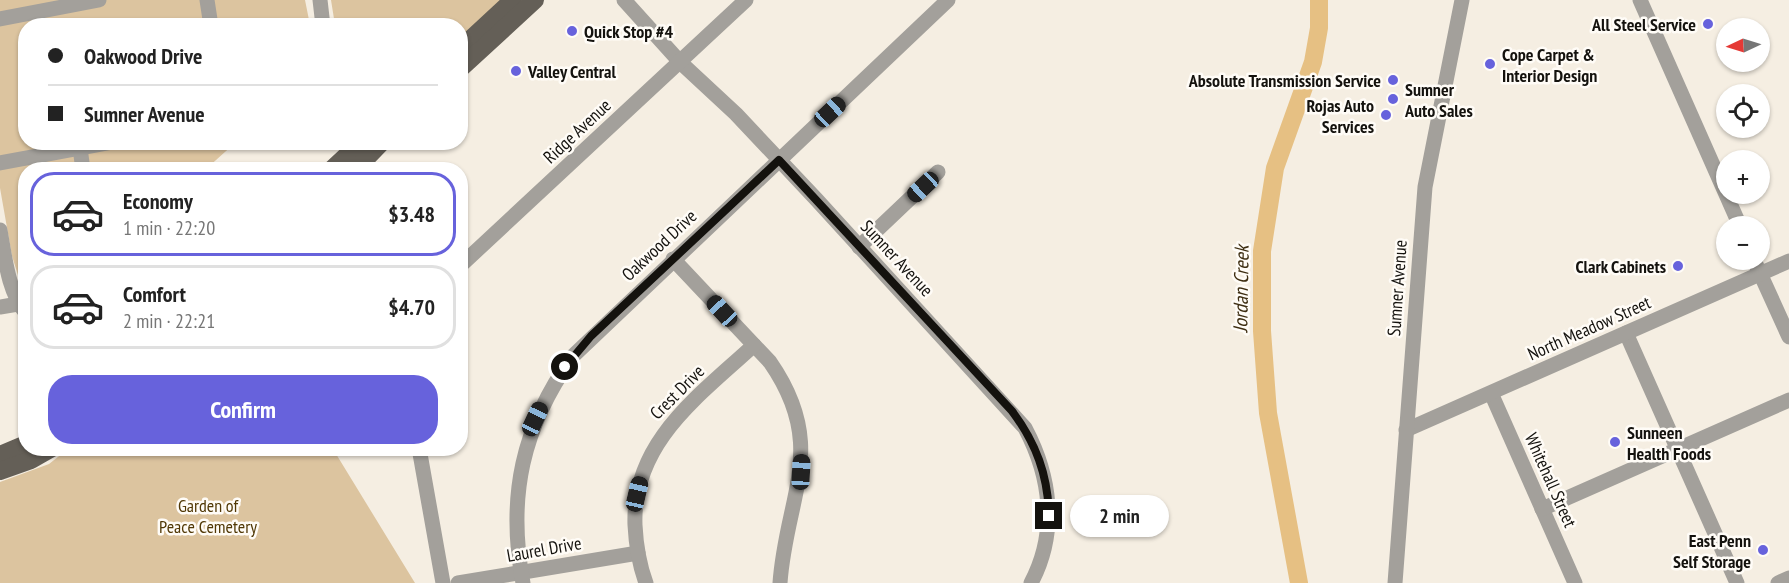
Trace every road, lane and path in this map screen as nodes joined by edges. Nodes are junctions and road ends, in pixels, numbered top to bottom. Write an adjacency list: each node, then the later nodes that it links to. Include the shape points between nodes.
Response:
1 (99, 0): 13 (street)
2 (207, 0): 11 (street)
3 (320, 0): 12 (street)
4 (513, 0): 14 (main road)
5 (535, 0): 15 (main road)
6 (624, 0): 16 (street, Sumner Avenue)
7 (746, 0): 16 (street, Ridge Avenue)
8 (948, 0): 19 (street, Oakwood Drive)
9 (1640, 0): 23 (street)
10 (1464, 1): 40 (street, Sumner Avenue, via 1425,187)
11 (210, 18)
12 (321, 18)
13 (0, 19)
14 (468, 42)
15 (468, 62)
16 (680, 62): 19 (street, Sumner Avenue); 26 (street, Ridge Avenue)
17 (69, 150): 21 (street)
18 (369, 150): 20 (main road)
19 (779, 160): 25 (street, Sumner Avenue); 27 (street, Oakwood Drive)
20 (351, 161)
21 (0, 163)
22 (938, 172): 25 (street)
23 (1736, 216)
24 (0, 230): 32 (street)
25 (860, 247): 55 (street, Sumner Avenue, via 1012,411 1035,447 1045,477 1049,516 1043,553)
26 (468, 259)
27 (673, 259): 37 (street); 49 (street, Oakwood Drive, via 591,336 547,394 529,436 519,483 516,521)
28 (1789, 261): 29 (street, North Meadow Street)
29 (1770, 264)
30 (1749, 270): 35 (street, North Meadow Street)
31 (1759, 270): 36 (street)
32 (18, 295)
33 (0, 307): 34 (street)
34 (18, 309)
35 (1626, 333): 38 (street, North Meadow Street); 42 (street)
36 (1789, 337)
37 (754, 345): 48 (street, Crest Drive, via 672,421 652,448 637,494); 54 (street, via 788,391 801,440 801,472)
38 (1491, 393): 40 (street, North Meadow Street); 47 (street, Whitehall Street)
39 (1789, 400): 42 (street)
40 (1406, 430): 56 (street, Sumner Avenue)
41 (18, 447): 43 (main road)
42 (1678, 449): 47 (street); 58 (street)
43 (0, 455)
44 (38, 456): 46 (main road)
45 (420, 456): 51 (street)
46 (0, 471)
47 (1542, 509): 57 (street, Whitehall Street)
48 (638, 553): 49 (street, Laurel Drive); 53 (street, Crest Drive)
49 (522, 578): 52 (street, Laurel Drive)
50 (1789, 578): 59 (street)
51 (443, 583)
52 (458, 583)
53 (646, 583)
54 (780, 583)
55 (1031, 583)
56 (1395, 583)
57 (1575, 583)
58 (1737, 583)
59 (1778, 583)

